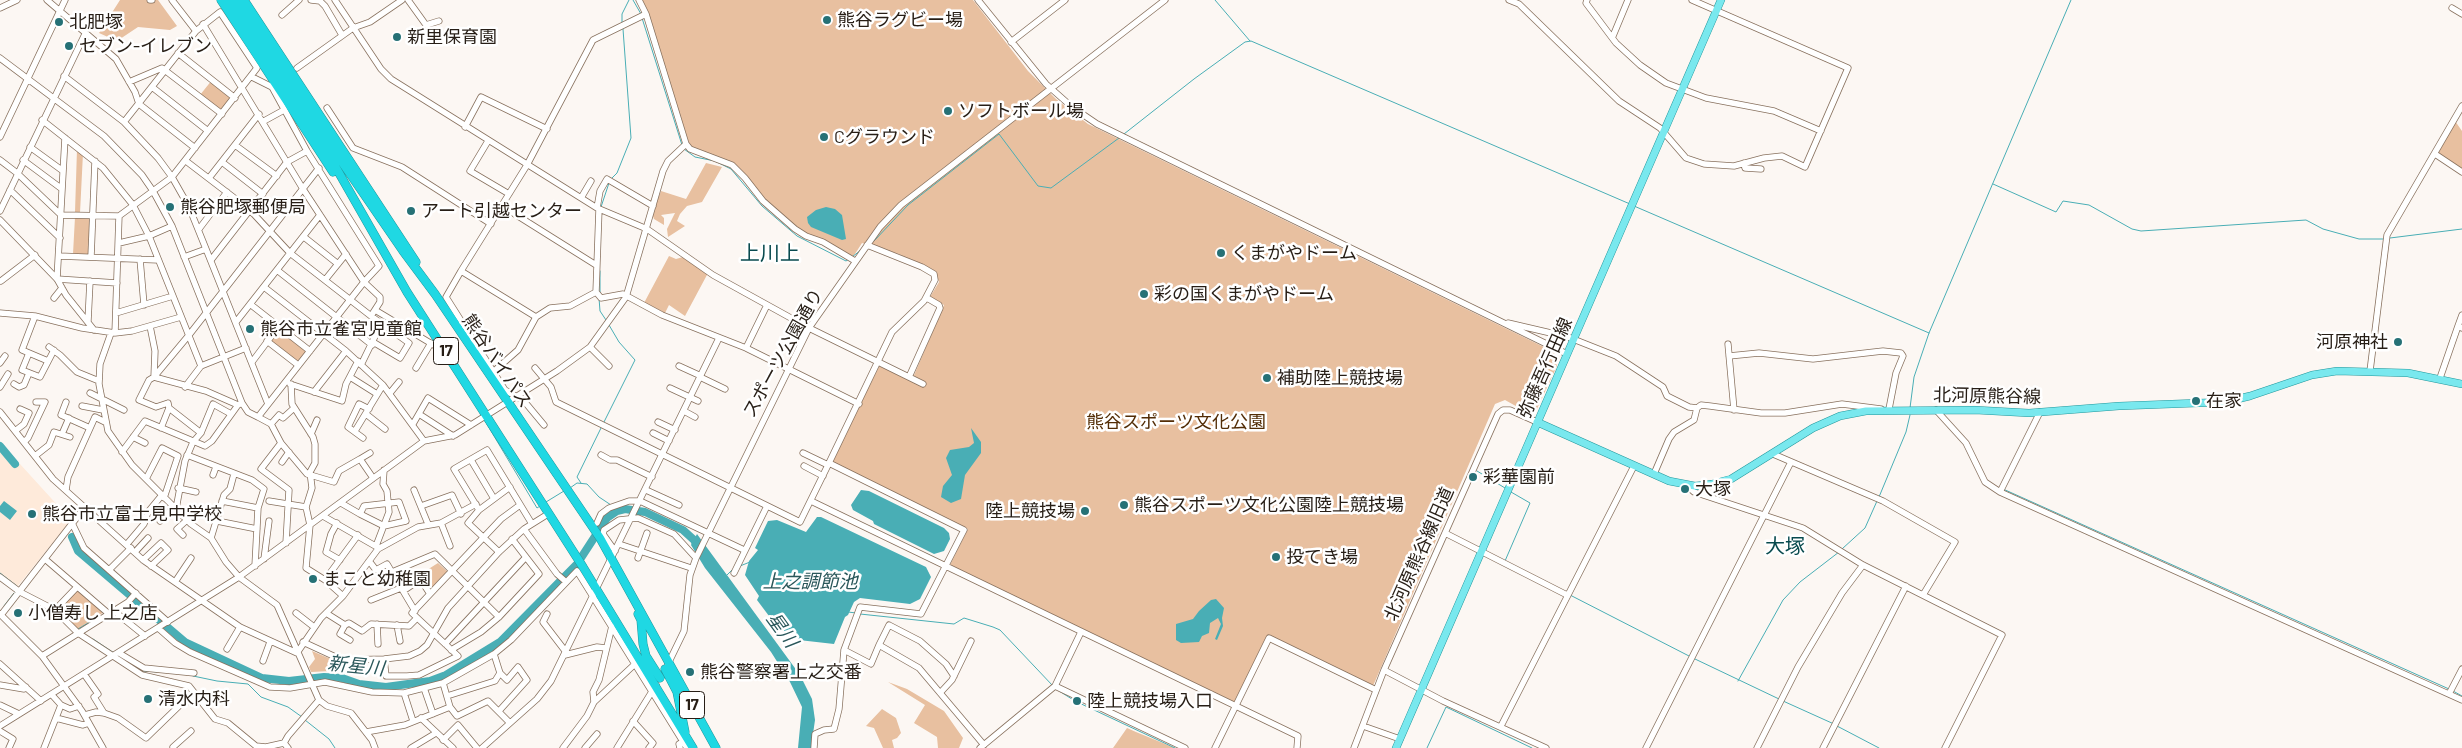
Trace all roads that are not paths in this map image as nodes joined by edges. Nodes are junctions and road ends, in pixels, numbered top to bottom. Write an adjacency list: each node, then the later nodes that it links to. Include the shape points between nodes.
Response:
1 (9, 0): 24 (street)
2 (17, 0): 24 (street)
3 (47, 0): 26 (street)
4 (65, 0): 26 (street)
5 (172, 0): 34 (street)
6 (221, 0): 101 (highway, 17)
7 (230, 0): 101 (highway, 熊谷バイパス / 17, via 319,138)
8 (237, 0): 148 (highway, 熊谷バイパス / 17, via 346,167)
9 (244, 0): 148 (highway, 17)
10 (298, 0): 29 (street)
11 (311, 0): 36 (street, via 320,1 325,6)
12 (335, 0): 33 (street)
13 (402, 0): 33 (street, via 370,22)
14 (408, 0): 31 (street, via 426,25)
15 (638, 0): 30 (street)
16 (978, 0): 38 (street)
17 (1065, 0): 38 (street)
18 (1165, 0): 49 (street, スポーツ公園通り)
19 (1509, 0): 66 (street, via 1518,4 1619,101)
20 (1587, 0): 37 (street)
21 (1628, 0): 37 (street)
22 (1692, 0): 27 (street)
23 (1721, 0): 27 (main road, 弥藤吾行田線)
24 (3, 7)
25 (2452, 8): 28 (street)
26 (60, 11): 35 (street); 45 (street)
27 (1717, 11): 50 (main road, 弥藤吾行田線); 65 (street, via 1848,68)
28 (2462, 14)
29 (282, 16)
30 (643, 16): 63 (street, via 593,40); 70 (street)
31 (439, 21)
32 (202, 24): 34 (street); 44 (street, via 220,12 257,68); 48 (street)
33 (353, 28): 36 (street); 62 (street, via 391,79)
34 (196, 31): 39 (street)
35 (85, 34): 43 (street); 46 (street, via 116,59)
36 (342, 35): 41 (street)
37 (1613, 36): 50 (street, via 1616,43 1640,65)
38 (1010, 42): 49 (street)
39 (178, 53): 42 (street); 52 (street)
40 (0, 58): 45 (street)
41 (297, 68)
42 (165, 70): 46 (street, via 162,68); 47 (street); 57 (street)
43 (64, 76): 51 (street); 61 (street)
44 (252, 77): 48 (street); 56 (street, via 272,88)
45 (27, 79): 51 (street); 67 (street)
46 (129, 82): 53 (street)
47 (152, 87): 53 (street); 64 (street)
48 (243, 87): 52 (street); 58 (street)
49 (1051, 89): 122 (street, スポーツ公園通り, via 901,205); 169 (street, via 1107,130)
50 (1682, 90): 65 (street, via 1774,111); 66 (main road, 弥藤吾行田線)
51 (53, 98): 59 (street); 96 (street, via 104,136)
52 (235, 98): 57 (street)
53 (139, 104): 61 (street); 73 (street)
54 (2462, 106): 75 (street)
55 (327, 108): 113 (street, via 353,148 402,167)
56 (284, 110): 60 (street); 74 (street)
57 (222, 114): 64 (street)
58 (259, 114): 60 (street); 71 (street)
59 (42, 120): 68 (street); 72 (street)
60 (264, 121): 81 (street)
61 (124, 122): 90 (street, via 140,136)
62 (465, 127): 63 (street, via 481,97); 69 (street)
63 (547, 129): 83 (street)
64 (208, 131): 73 (street)
65 (1821, 131): 82 (street, via 1805,166 1782,156)
66 (1664, 132): 82 (street, via 1686,158 1718,166); 181 (main road, 弥藤吾行田線)
67 (0, 137)
68 (65, 138): 78 (street); 86 (street)
69 (488, 141): 83 (street); 99 (street, via 470,171)
70 (686, 144): 104 (street, via 666,166); 134 (street, via 695,152 732,165 762,201 795,230)
71 (235, 145): 80 (street); 89 (street)
72 (30, 147): 77 (street); 86 (street)
73 (195, 148): 79 (street)
74 (307, 151): 81 (street); 84 (street)
75 (2435, 154): 87 (street); 210 (street, via 2387,234)
76 (0, 160): 88 (street)
77 (23, 160): 88 (street); 93 (street)
78 (95, 161): 102 (street); 110 (street)
79 (186, 161): 90 (street); 91 (street)
80 (222, 162): 91 (street); 98 (street)
81 (288, 162): 89 (street); 94 (street)
82 (1744, 163): 85 (street, via 1745,168)
83 (527, 165): 99 (street); 100 (street)
84 (319, 168): 94 (street); 143 (street, via 380,266)
85 (1761, 169)
86 (63, 171): 93 (street)
87 (2462, 172)
88 (17, 173): 95 (street); 108 (street)
89 (277, 176): 98 (street)
90 (172, 177): 96 (street); 115 (street)
91 (209, 178): 97 (street)
92 (591, 181): 100 (street)
93 (62, 189): 108 (street)
94 (303, 189): 109 (street); 117 (street)
95 (10, 190): 107 (street); 120 (street)
96 (153, 191): 102 (street); 114 (street)
97 (227, 192): 105 (street); 115 (street)
98 (263, 194): 105 (street)
99 (509, 194): 103 (street)
100 (581, 198): 106 (street)
101 (353, 200): 262 (highway, 熊谷バイパス / 17)
102 (133, 205): 111 (street); 118 (street)
103 (502, 206): 113 (street); 136 (street)
104 (653, 206): 106 (street, via 609,181 600,191); 116 (street)
105 (250, 210): 117 (street); 133 (street)
106 (600, 210): 116 (street); 136 (street)
107 (0, 211)
108 (61, 215): 110 (street); 120 (street)
109 (320, 215): 119 (street); 125 (street)
110 (93, 216): 111 (street); 128 (street)
111 (119, 216): 121 (street)
112 (0, 220): 126 (street)
113 (491, 224): 138 (street)
114 (172, 226): 118 (street); 129 (street)
115 (199, 229): 123 (street)
116 (647, 229): 151 (street); 157 (street, via 713,275)
117 (270, 232): 124 (street); 147 (street)
118 (149, 236): 121 (street); 132 (street)
119 (304, 237): 124 (street); 135 (street)
120 (60, 238): 127 (street)
121 (119, 243): 130 (street)
122 (867, 245): 134 (street, スポーツ公園通り); 153 (street, via 934,274 935,280)
123 (206, 249): 129 (street); 133 (street)
124 (290, 253): 137 (street); 140 (street)
125 (346, 254): 135 (street); 143 (street)
126 (35, 255): 139 (street); 141 (street)
127 (59, 256): 128 (street); 139 (street)
128 (91, 257): 130 (street)
129 (184, 257): 161 (street)
130 (119, 258): 131 (street); 144 (street)
131 (140, 259): 132 (street); 156 (street)
132 (158, 260): 150 (street)
133 (211, 260): 147 (street)
134 (855, 261): 175 (street, スポーツ公園通り)
135 (338, 264): 140 (street)
136 (596, 265): 149 (street)
137 (277, 270): 145 (street); 166 (street)
138 (461, 271): 167 (street); 211 (street, via 446,296)
139 (57, 279): 142 (street); 146 (street)
140 (325, 280): 154 (street)
141 (0, 281)
142 (90, 281): 144 (street); 168 (street)
143 (364, 282): 154 (street); 158 (street, via 380,297)
144 (117, 283): 160 (street)
145 (264, 287): 155 (street); 178 (street)
146 (62, 288): 152 (street); 168 (street)
147 (224, 290): 161 (street); 170 (street)
148 (436, 294): 241 (highway, 熊谷バイパス / 17)
149 (598, 294): 151 (street, via 623,294); 167 (street, via 570,306 550,308)
150 (173, 296): 156 (street); 165 (street)
151 (626, 297): 180 (street); 187 (street)
152 (54, 298)
153 (926, 298): 199 (street, via 892,332); 216 (street, via 940,308)
154 (350, 300): 164 (street); 166 (street)
155 (250, 304): 170 (street); 173 (street)
156 (144, 305): 160 (street)
157 (766, 306): 175 (street); 189 (street)
158 (375, 310): 164 (street); 184 (street)
159 (0, 313): 163 (street)
160 (116, 313): 177 (street)
161 (206, 313): 179 (street); 197 (street)
162 (2462, 315): 174 (street)
163 (35, 316): 176 (street); 190 (street)
164 (370, 316): 171 (street)
165 (181, 317): 172 (street); 179 (street)
166 (337, 317): 178 (street); 183 (street)
167 (536, 317): 211 (street, via 518,350)
168 (88, 321): 176 (street)
169 (1500, 321): 181 (street); 194 (street)
170 (236, 322): 188 (street)
171 (381, 324): 183 (street); 183 (street, via 409,343 400,358)
172 (150, 326): 177 (street); 217 (street, via 155,351)
173 (279, 326): 182 (street); 191 (street)
174 (2460, 327): 219 (street)
175 (810, 328): 199 (street); 209 (street, スポーツ公園通り)
176 (94, 330): 177 (street)
177 (113, 333): 220 (street, via 100,364)
178 (324, 334): 191 (street); 192 (street)
179 (189, 335): 204 (street); 217 (street)
180 (719, 338): 189 (street); 214 (street)
181 (1574, 340): 194 (main road, 弥藤吾行田線); 248 (street, via 1616,356 1663,387 1667,396 1680,404)
182 (267, 341): 200 (street); 203 (street)
183 (372, 343): 202 (street)
184 (431, 343): 207 (street); 262 (street, via 438,347)
185 (1728, 344): 196 (street)
186 (15, 347): 190 (street)
187 (590, 347): 205 (street); 218 (street)
188 (246, 348): 197 (street); 200 (street)
189 (746, 348): 209 (street)
190 (22, 350): 193 (street)
191 (310, 351): 203 (street)
192 (346, 351): 202 (street); 231 (street)
193 (29, 353): 198 (street); 212 (street, via 22,370)
194 (1567, 354): 268 (main road, 弥藤吾行田線)
195 (5, 356): 201 (street)
196 (1729, 356): 250 (street, via 1759,353 1813,358 1883,351 1901,353 1903,356); 253 (street)
197 (223, 358): 204 (street); 242 (street)
198 (48, 361): 212 (street, via 40,377); 220 (street, via 51,349 77,372)
199 (878, 361): 216 (street); 244 (street)
200 (252, 362): 243 (street)
201 (0, 363)
202 (360, 363): 215 (street); 226 (street)
203 (298, 365): 222 (street)
204 (201, 366): 228 (street)
205 (609, 366)
206 (679, 366): 214 (street)
207 (416, 368)
208 (535, 368): 218 (street)
209 (788, 369): 244 (street); 324 (street, スポーツ公園通り)
210 (2370, 371): 219 (main road, 北河原熊谷線); 258 (main road, 北河原熊谷線, via 2312,374 2225,402)
211 (493, 372): 235 (street, via 505,390)
212 (29, 373): 223 (street, via 24,385)
213 (8, 374): 227 (street)
214 (700, 376): 230 (street); 236 (street)
215 (350, 377): 231 (street, via 342,401); 234 (street)
216 (909, 377): 224 (street)
217 (154, 378): 228 (street); 246 (street, via 149,380 139,400 156,407 168,403)
218 (544, 378): 235 (street); 299 (street, via 551,386 556,402)
219 (2440, 378): 225 (main road, 北河原熊谷線)
220 (99, 381): 237 (street)
221 (399, 382): 233 (street)
222 (288, 383): 231 (street); 243 (street); 247 (street)
223 (14, 384)
224 (923, 384)
225 (2462, 384)
226 (383, 386): 233 (street); 234 (street)
227 (0, 387)
228 (185, 387): 242 (street)
229 (670, 388): 236 (street)
230 (725, 389)
231 (314, 392)
232 (90, 393): 237 (street)
233 (390, 393): 270 (street)
234 (378, 394): 255 (street)
235 (517, 396): 241 (street); 272 (street)
236 (690, 397): 238 (street); 256 (street)
237 (101, 398): 251 (street); 252 (street)
238 (698, 401)
239 (36, 402): 291 (street, via 45,402)
240 (66, 402): 264 (street, via 61,415)
241 (507, 402): 262 (street); 365 (highway, 熊谷バイパス / 17)
242 (240, 404): 259 (street); 261 (street)
243 (268, 404): 261 (street)
244 (859, 404): 308 (street)
245 (82, 406): 251 (street)
246 (169, 408): 275 (street); 283 (street)
247 (294, 408): 269 (street, via 284,418 279,414); 273 (street)
248 (1697, 408): 253 (street, via 1701,405); 315 (street, via 1694,420 1674,432)
249 (20, 409): 280 (street, via 29,413)
250 (1885, 409): 253 (street, via 1842,404 1785,413); 254 (main road, 北河原熊谷線); 300 (main road, 北河原熊谷線, via 1852,412 1835,418)
251 (102, 410): 266 (street)
252 (124, 410)
253 (1734, 410)
254 (1936, 410): 258 (main road, 北河原熊谷線); 329 (street, via 1966,443 1985,482)
255 (367, 411): 276 (street); 279 (street); 279 (street, via 359,404 348,427)
256 (684, 411): 263 (street); 278 (street)
257 (0, 412): 280 (street)
258 (2040, 412): 329 (street)
259 (231, 414): 283 (street, via 213,404); 292 (street, via 212,441 205,446)
260 (419, 414): 270 (street); 271 (street, via 428,398); 285 (street)
261 (258, 417): 269 (street)
262 (485, 417): 271 (street); 345 (highway, 熊谷バイパス / 17)
263 (695, 417)
264 (68, 418): 274 (street); 282 (street)
265 (317, 420): 284 (street)
266 (105, 422): 274 (street, via 95,417); 295 (street)
267 (658, 422): 278 (street)
268 (1537, 422): 311 (main road, 北河原熊谷線); 370 (street, 北河原熊谷線旧道, via 1510,410 1498,414); 386 (main road, 弥藤吾行田線)
269 (271, 424): 294 (street)
270 (413, 424): 289 (street)
271 (471, 425): 285 (street)
272 (544, 425)
273 (305, 426): 277 (street); 284 (street)
274 (90, 428): 325 (street, via 68,477)
275 (161, 428): 287 (street, via 144,421); 292 (street)
276 (385, 429)
277 (298, 430)
278 (674, 430): 290 (street)
279 (355, 431): 288 (street)
280 (15, 432): 291 (street)
281 (653, 433): 290 (street)
282 (62, 434): 286 (street); 303 (street, via 54,432 49,445)
283 (201, 434): 292 (street)
284 (311, 434): 316 (street, via 315,444 315,463)
285 (453, 436): 289 (street)
286 (70, 437)
287 (133, 437): 293 (street); 295 (street)
288 (363, 438)
289 (424, 441): 312 (street)
290 (669, 441): 299 (street)
291 (24, 442): 303 (street)
292 (193, 442): 301 (street)
293 (144, 443)
294 (281, 443): 296 (street); 338 (street, via 261,469 289,490)
295 (122, 452): 320 (street)
296 (289, 452): 306 (street); 316 (street, via 302,470)
297 (370, 452): 304 (street)
298 (803, 453): 308 (street)
299 (663, 454): 318 (street); 324 (street)
300 (1773, 454): 307 (street); 321 (main road, 北河原熊谷線, via 1731,479)
301 (187, 455): 309 (street); 323 (street)
302 (601, 455): 318 (street)
303 (35, 456): 325 (street, via 53,480)
304 (360, 458): 316 (street, via 339,471 334,482); 319 (street)
305 (471, 460): 322 (street, via 487,450); 331 (street); 339 (street, via 454,470)
306 (282, 462)
307 (1791, 462): 352 (street); 421 (street, via 1883,500 1955,542)
308 (829, 464): 317 (street); 400 (street, via 964,530)
309 (216, 466): 313 (street); 314 (street)
310 (804, 466): 317 (street)
311 (1634, 466): 315 (main road, 北河原熊谷線); 417 (street)
312 (384, 470): 319 (street); 337 (street, via 383,484)
313 (212, 474)
314 (234, 474): 335 (street); 348 (street, via 252,480 264,489)
315 (1654, 474): 321 (main road, 北河原熊谷線)
316 (310, 475): 344 (street, via 312,488)
317 (823, 476): 334 (street)
318 (652, 477): 327 (street)
319 (373, 478): 336 (street)
320 (146, 479): 330 (street); 330 (street, via 162,448 178,456)
321 (1686, 485): 352 (street, via 1694,492)
322 (510, 487): 331 (street); 340 (street)
323 (178, 488): 328 (street); 347 (street)
324 (730, 488): 343 (street); 373 (street, スポーツ公園通り)
325 (66, 490): 346 (street)
326 (414, 490): 342 (street)
327 (646, 490): 333 (street); 341 (street)
328 (196, 492)
329 (2000, 492): 490 (street)
330 (163, 496): 347 (street); 381 (street, via 148,512)
331 (494, 497): 349 (street)
332 (269, 501): 338 (street)
333 (640, 501): 354 (street); 365 (street, via 612,507); 373 (street)
334 (811, 501): 343 (street, via 800,522); 400 (street)
335 (222, 502): 348 (street); 357 (street)
336 (341, 502): 350 (street); 353 (street)
337 (388, 502): 350 (street, via 364,506); 366 (street, via 389,512); 366 (street, via 399,502 406,521)
338 (288, 504): 344 (street); 378 (street)
339 (476, 504): 349 (street); 351 (street)
340 (520, 505): 363 (street); 374 (street)
341 (679, 505)
342 (421, 506): 351 (street, via 452,495); 362 (street)
343 (767, 506): 405 (street)
344 (306, 507): 364 (street)
345 (544, 507): 363 (street); 419 (highway, 熊谷バイパス / 17, via 583,568)
346 (85, 508): 359 (street); 381 (street)
347 (175, 508): 355 (street); 356 (street)
348 (258, 508): 367 (street)
349 (480, 510): 374 (street, via 468,523)
350 (360, 514): 366 (street)
351 (461, 514): 360 (street)
352 (1765, 515): 397 (street, via 1803,528); 551 (street)
353 (323, 516): 361 (street); 364 (street)
354 (631, 518): 379 (street); 387 (street, via 618,520 604,530); 391 (street, via 649,522 674,534)
355 (187, 520): 371 (street, via 177,529); 376 (street)
356 (160, 521)
357 (217, 521): 367 (street); 376 (street)
358 (269, 521): 393 (street)
359 (72, 523): 392 (street); 402 (street, via 84,548)
360 (441, 523): 362 (street); 380 (street)
361 (337, 524): 372 (street); 395 (street, via 330,534 326,552)
362 (428, 524): 382 (street)
363 (532, 524): 368 (street)
364 (310, 525): 378 (street); 408 (street, via 306,568)
365 (595, 525): 387 (highway, 熊谷バイパス / 17)
366 (384, 526): 382 (street)
367 (257, 529): 399 (street)
368 (524, 529): 377 (street); 409 (street)
369 (648, 533): 384 (street)
370 (1445, 533): 386 (street); 472 (street, 北河原熊谷線旧道)
371 (182, 535)
372 (358, 535): 382 (street); 395 (street)
373 (707, 535): 383 (street); 391 (street, スポーツ公園通り)
374 (484, 537): 385 (street); 404 (street)
375 (148, 538): 381 (street)
376 (211, 538): 407 (street)
377 (512, 538): 385 (street); 388 (street)
378 (286, 543): 393 (street)
379 (619, 544): 384 (street); 387 (street)
380 (450, 546)
381 (131, 548): 394 (street); 402 (street)
382 (377, 548): 396 (street)
383 (742, 549)
384 (641, 550): 390 (street); 401 (street)
385 (499, 552): 413 (street)
386 (1482, 552): 417 (street); 487 (main road, 弥藤吾行田線)
387 (613, 555): 415 (highway, 熊谷バイパス / 17); 419 (street)
388 (526, 557): 425 (street); 433 (street, via 539,574)
389 (191, 558): 410 (street)
390 (638, 558)
391 (696, 558): 401 (street, スポーツ公園通り)
392 (45, 559): 411 (street); 416 (street)
393 (264, 559): 399 (street)
394 (143, 560): 398 (street); 398 (street, via 161,543 168,550)
395 (340, 560): 408 (street)
396 (369, 561): 403 (street, via 376,570 387,564); 422 (street)
397 (1863, 565): 412 (street); 552 (street, via 1842,593)
398 (151, 566): 410 (street)
399 (255, 566): 407 (street)
400 (946, 566): 444 (street); 459 (street, via 921,614 860,607)
401 (691, 568): 470 (street, スポーツ公園通り, via 684,631)
402 (109, 570): 418 (street)
403 (392, 572): 404 (street, via 435,554); 414 (street)
404 (451, 572): 413 (street); 420 (street)
405 (734, 573)
406 (0, 576): 416 (street)
407 (239, 577): 424 (street); 460 (street, via 277,605)
408 (324, 580): 422 (street)
409 (565, 581): 419 (street, via 577,571); 463 (street)
410 (175, 582): 424 (street)
411 (77, 586): 426 (street); 428 (street)
412 (1906, 586): 421 (street); 553 (street)
413 (467, 587): 425 (street); 445 (street, via 442,616)
414 (402, 590): 420 (street, via 420,578); 423 (street); 427 (street)
415 (631, 591): 470 (highway, 熊谷バイパス / 17); 477 (highway, via 630,597 642,620 646,656)
416 (20, 592): 426 (street); 432 (street)
417 (1569, 592): 515 (street)
418 (136, 593): 428 (street, via 129,602); 435 (street)
419 (594, 593): 440 (street); 461 (street); 485 (highway, 熊谷バイパス / 17)
420 (430, 594): 427 (street)
421 (1923, 595): 554 (street, via 2002,635)
422 (343, 596): 430 (street)
423 (371, 600)
424 (202, 601): 435 (street); 439 (street)
425 (483, 602): 433 (street); 453 (street)
426 (55, 610): 443 (street)
427 (415, 611): 434 (street, via 412,613)
428 (111, 613): 443 (street); 446 (street)
429 (296, 613): 441 (street)
430 (326, 613): 437 (street); 441 (street)
431 (547, 614): 461 (street, via 543,622)
432 (0, 615): 464 (street)
433 (499, 617): 458 (street, via 482,632)
434 (417, 618): 438 (street, via 409,626); 445 (street)
435 (168, 622): 442 (street)
436 (377, 624): 437 (street, via 370,624 362,631 349,623); 438 (street); 452 (street)
437 (345, 625): 447 (street, via 340,634)
438 (396, 625): 449 (street)
439 (240, 626): 450 (street); 456 (street)
440 (612, 626): 455 (street); 469 (street)
441 (314, 627): 451 (street)
442 (158, 628): 446 (street); 479 (street, via 190,652 258,683 279,688)
443 (81, 632): 462 (street); 464 (street)
444 (1080, 632): 482 (street); 501 (street)
445 (433, 633): 453 (street); 466 (street, via 427,645 415,653)
446 (145, 636): 462 (street)
447 (350, 640)
448 (971, 640): 476 (street)
449 (400, 641)
450 (270, 642): 457 (street); 467 (street)
451 (303, 642): 460 (street); 466 (street, via 342,660)
452 (378, 644)
453 (445, 644): 458 (street)
454 (879, 645): 459 (street, via 871,664); 476 (street, via 889,625 920,641); 489 (street, via 919,668)
455 (606, 648): 461 (street); 497 (street, via 593,692)
456 (227, 649)
457 (285, 649): 460 (street); 465 (street)
458 (451, 650): 466 (street, via 458,656 419,675 386,676)
459 (844, 650): 544 (street, via 834,729 815,734)
460 (297, 653): 479 (street)
461 (566, 653): 513 (street, via 545,689)
462 (117, 654): 473 (street, via 144,668); 475 (street); 493 (street, via 142,676 185,683)
463 (494, 654): 474 (street); 478 (street)
464 (42, 656): 481 (street)
465 (282, 658)
466 (384, 659)
467 (264, 660)
468 (0, 664): 483 (street)
469 (635, 664): 485 (street); 497 (street)
470 (667, 666): 477 (street, スポーツ公園通り); 521 (highway, via 678,692); 543 (highway, 熊谷バイパス / 17)
471 (2462, 669): 490 (street)
472 (1384, 670): 486 (street, 北河原熊谷線旧道); 487 (street)
473 (194, 673)
474 (500, 673): 492 (street, via 495,681); 503 (street, via 507,680 518,667 526,680)
475 (84, 674): 481 (street); 504 (street, via 98,694 94,697)
476 (954, 676): 489 (street)
477 (660, 678): 485 (street, スポーツ公園通り)
478 (443, 683): 484 (street); 492 (street)
479 (312, 684): 488 (street, via 335,683 372,692); 494 (street)
480 (0, 685): 483 (street)
481 (66, 686): 491 (street); 500 (street)
482 (1055, 686): 526 (street); 545 (street)
483 (26, 687): 496 (street)
484 (424, 688): 488 (street); 506 (street)
485 (654, 689): 511 (street, スポーツ公園通り); 521 (highway, 熊谷バイパス / 17)
486 (1376, 690): 501 (street, via 1269,638); 514 (street, 北河原熊谷線旧道)
487 (1422, 690): 515 (street); 522 (main road, 弥藤吾行田線)
488 (404, 693): 510 (street)
489 (940, 693): 526 (street)
490 (2449, 694): 495 (street)
491 (52, 695): 496 (street); 499 (street)
492 (448, 696): 502 (street)
493 (198, 697): 504 (street, via 180,706 146,738 118,718); 524 (street, via 215,719 228,723 256,746)
494 (319, 700): 518 (street, via 327,706 351,713); 524 (street, via 299,720)
495 (2462, 700)
496 (41, 701): 505 (street)
497 (594, 702): 536 (street)
498 (0, 705): 505 (street)
499 (61, 705): 500 (street, via 70,709); 508 (street)
500 (80, 706): 507 (street)
501 (1235, 706): 546 (street); 547 (street, via 1298,736)
502 (450, 707): 503 (street, via 457,716 488,701); 506 (street)
503 (499, 711): 513 (street)
504 (104, 713): 507 (street)
505 (19, 714): 516 (street)
506 (433, 714): 509 (street)
507 (85, 715): 512 (street)
508 (56, 718): 512 (street, via 84,726); 528 (street)
509 (421, 718): 510 (street); 519 (street)
510 (413, 721): 518 (street)
511 (634, 721): 538 (street, スポーツ公園通り); 539 (street, via 654,743)
512 (89, 723): 529 (street)
513 (510, 723): 525 (street)
514 (1363, 726): 522 (street); 548 (street, 北河原熊谷線旧道)
515 (1501, 726): 550 (street)
516 (0, 727): 527 (street, via 12,739)
517 (191, 731): 530 (street)
518 (366, 732): 531 (street)
519 (436, 733): 523 (street); 532 (street)
520 (597, 734): 537 (street)
521 (684, 738): 540 (street); 541 (street); 542 (highway, 熊谷バイパス / 17)
522 (1400, 739): 549 (main road, 弥藤吾行田線)
523 (443, 740): 533 (street); 534 (street, via 458,725)
524 (286, 746)
525 (490, 746): 535 (street)
526 (982, 746)
527 (9, 748)
528 (44, 748)
529 (103, 748)
530 (173, 748)
531 (375, 748)
532 (411, 748)
533 (453, 748)
534 (477, 748)
535 (482, 748)
536 (565, 748)
537 (585, 748)
538 (617, 748)
539 (649, 748)
540 (680, 748)
541 (686, 748)
542 (693, 748)
543 (716, 748)
544 (814, 748)
545 (1185, 748)
546 (1215, 748)
547 (1298, 748)
548 (1354, 748)
549 (1396, 748)
550 (1546, 748)
551 (1646, 748)
552 (1756, 748)
553 (1823, 748)
554 (1945, 748)

